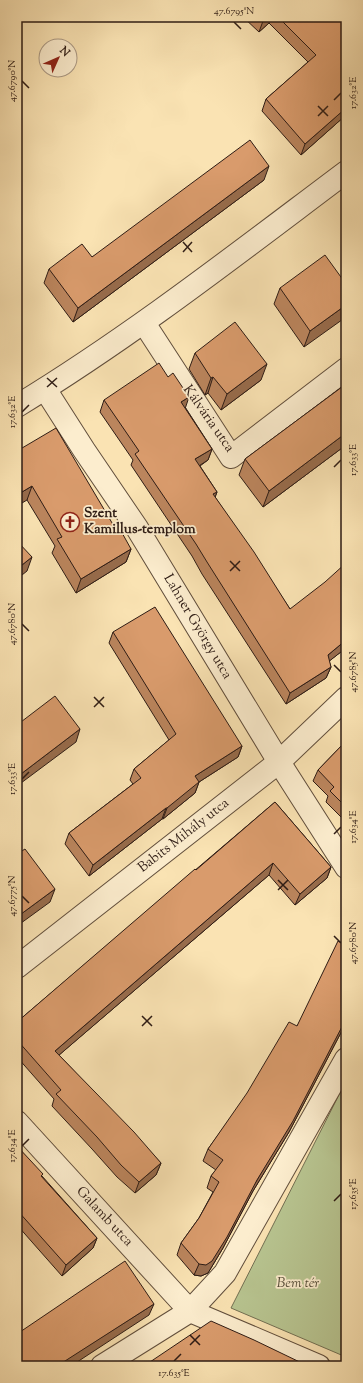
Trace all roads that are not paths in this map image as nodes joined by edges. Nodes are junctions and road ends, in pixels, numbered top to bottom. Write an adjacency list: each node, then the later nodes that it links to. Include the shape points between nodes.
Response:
1 (346, 172): 2 (street)
2 (144, 323): 3 (street, Kálvária utca, via 231,457); 4 (street)
3 (346, 369)
4 (46, 389): 5 (street); 7 (street, Lahner György utca, via 137,528)
5 (17, 406)
6 (346, 698): 7 (street, Babits Mihály utca)
7 (279, 762): 8 (street, Lahner György utca); 9 (street, Babits Mihály utca)
8 (346, 866)
9 (17, 967)
10 (346, 1059): 12 (street, via 225,1273)
11 (17, 1122): 12 (street, Galamb utca)
12 (190, 1311): 13 (street); 14 (street)
13 (102, 1366)
14 (320, 1366)

